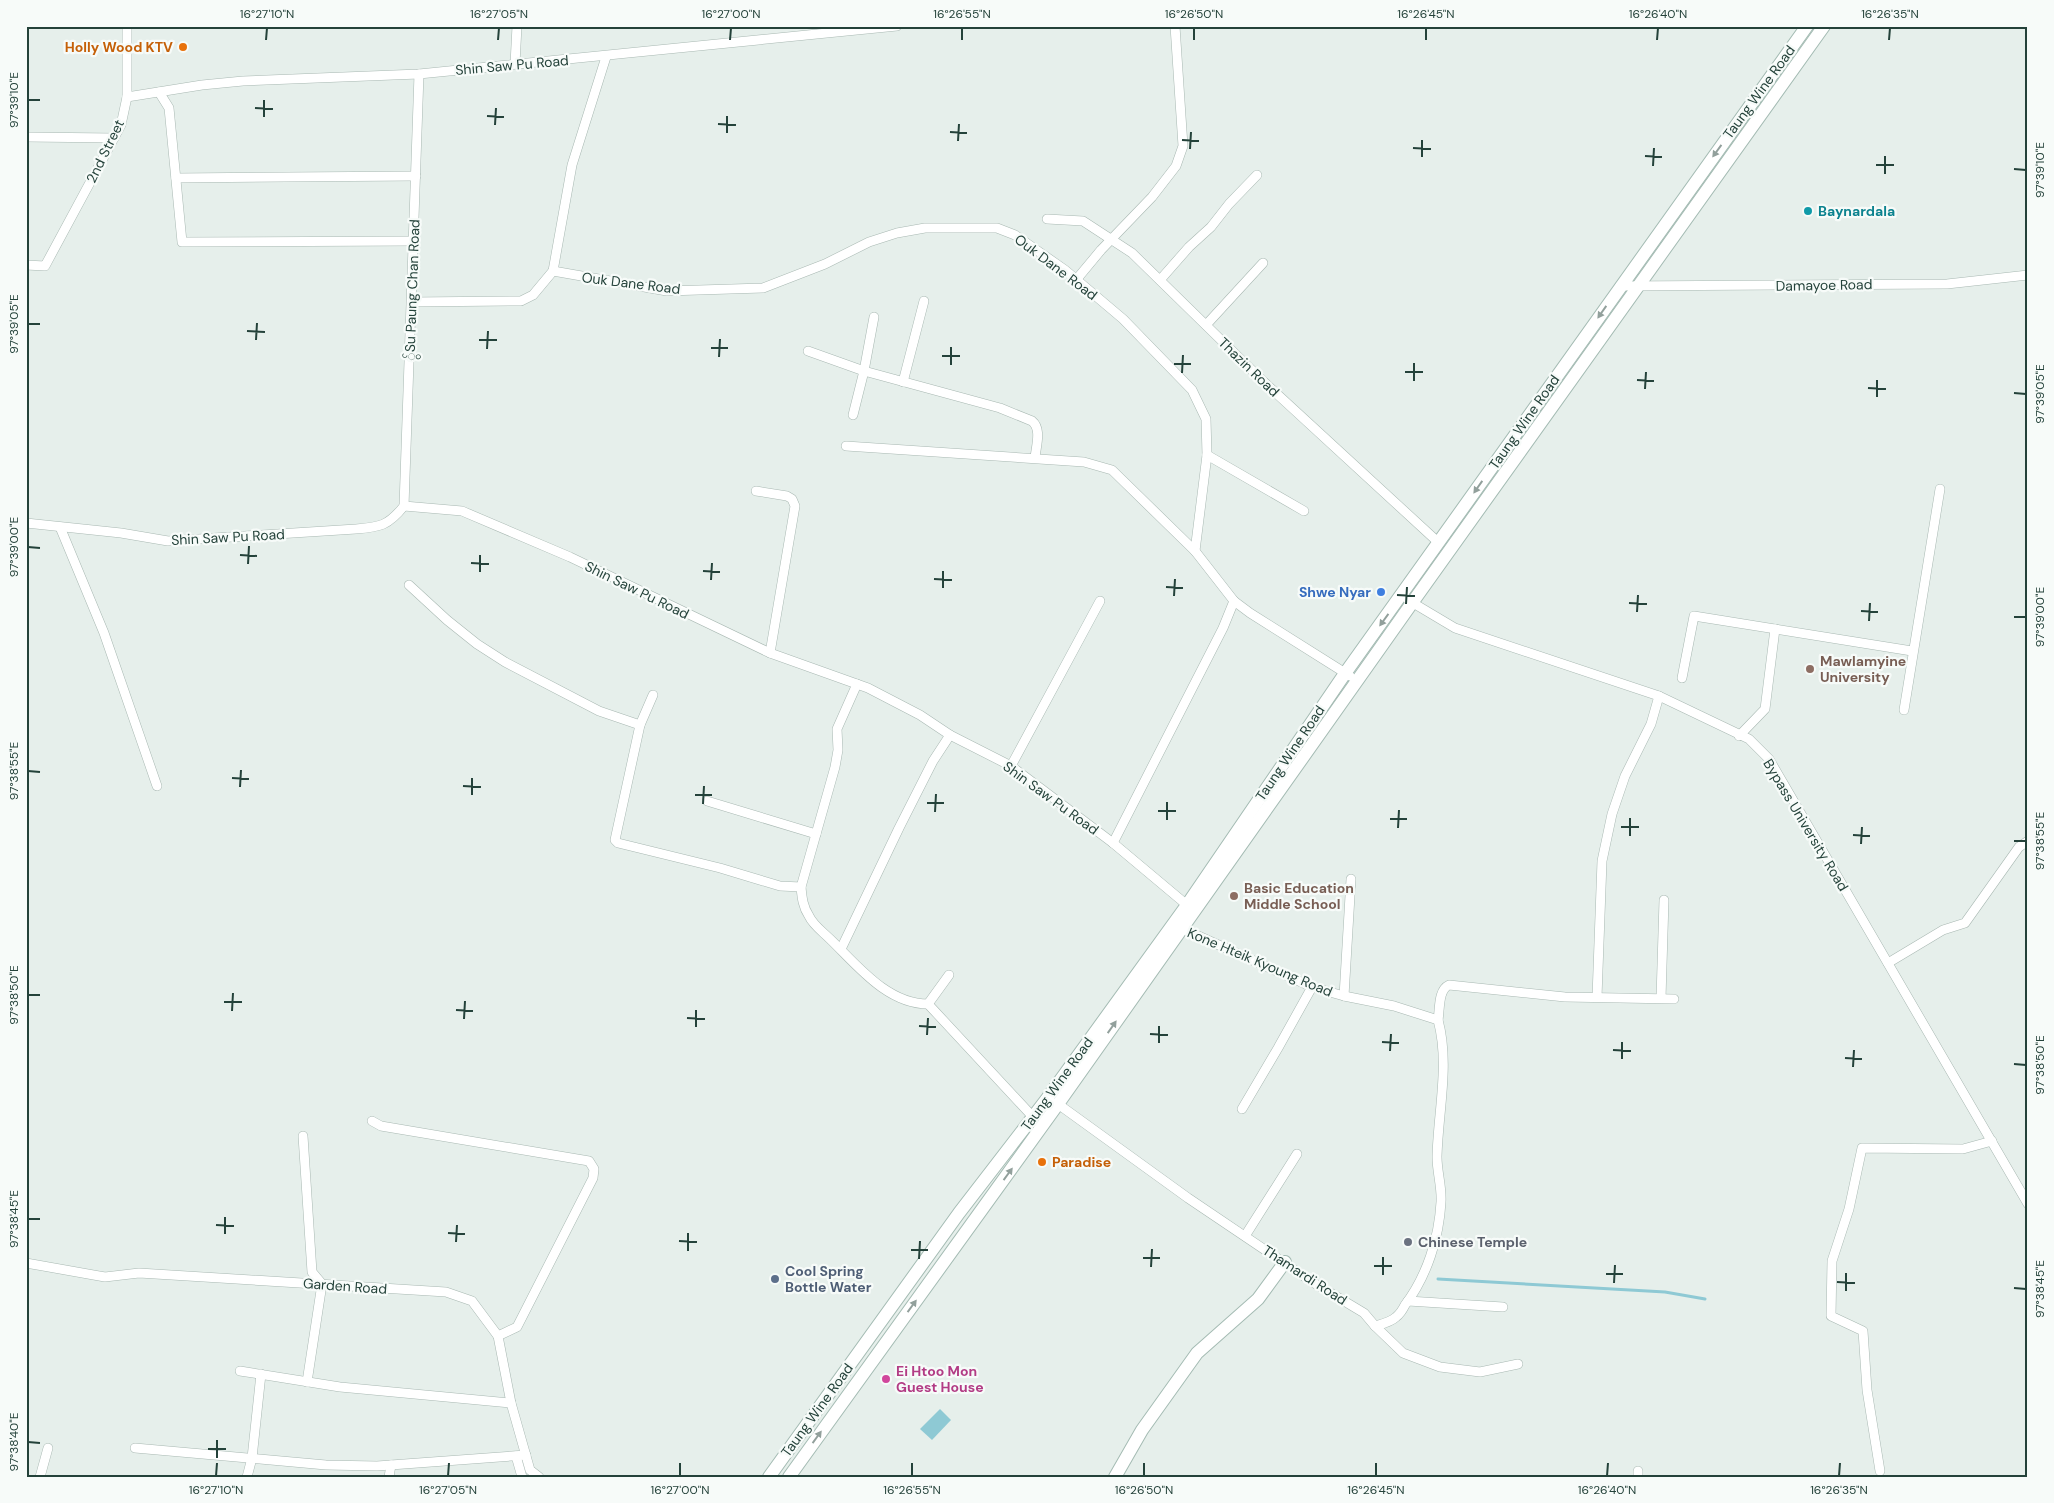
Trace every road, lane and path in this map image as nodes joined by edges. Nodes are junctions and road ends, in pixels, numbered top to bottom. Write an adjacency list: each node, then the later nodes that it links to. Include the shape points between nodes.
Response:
1 (126, 26): 12 (street, 2nd Street)
2 (517, 26): 9 (street)
3 (897, 26): 7 (street, Shin Saw Pu Road)
4 (1175, 26): 21 (street, via 1183,146 1176,166)
5 (1807, 26): 13 (main road, Taung Wine Road)
6 (1824, 26): 16 (main road, Taung Wine Road)
7 (814, 31): 8 (street, Shin Saw Pu Road)
8 (606, 57): 9 (street, Shin Saw Pu Road); 25 (street, via 572,165)
9 (515, 64): 10 (street, Shin Saw Pu Road)
10 (419, 74): 11 (street, Shin Saw Pu Road, via 243,81); 18 (street, ်ွSu Paung Chan Road)
11 (159, 92): 12 (street, Shin Saw Pu Road); 19 (street, via 169,108)
12 (127, 97): 15 (street, 2nd Street, via 121,126)
13 (1729, 134): 16 (main road); 29 (main road, Taung Wine Road, one-way to 29)
14 (26, 137): 15 (street)
15 (114, 138): 24 (street, 2nd Street, via 45,266)
16 (1742, 142): 30 (main road, Taung Wine Road)
17 (1257, 175): 28 (street)
18 (416, 176): 19 (street); 22 (street, ်ွSu Paung Chan Road)
19 (176, 178): 22 (street, via 182,242)
20 (1046, 219): 21 (street, Thazin Road, via 1083,221)
21 (1113, 239): 27 (street); 28 (street, Thazin Road)
22 (415, 241): 32 (street, ်ွSu Paung Chan Road)
23 (1263, 263): 34 (street)
24 (26, 266)
25 (553, 271): 27 (street, Ouk Dane Road, via 667,291 764,288 897,233 925,228 997,228 1007,230 1033,246); 32 (street, via 532,295 521,300)
26 (2028, 276): 30 (street, Damayoe Road, via 1947,284)
27 (1076, 280): 40 (street, Ouk Dane Road, via 1123,319 1192,390 1206,419)
28 (1160, 280): 34 (street, Thazin Road)
29 (1620, 286): 30 (street, Damayoe Road); 48 (main road, Taung Wine Road, one-way to 48)
30 (1638, 287): 54 (main road, Taung Wine Road)
31 (924, 301): 37 (street)
32 (412, 302): 44 (street, ်ွSu Paung Chan Road)
33 (874, 317): 36 (street)
34 (1206, 325): 48 (street, Thazin Road)
35 (808, 351): 36 (street)
36 (864, 371): 37 (street); 38 (street)
37 (903, 382): 41 (street, via 1000,408 1032,421 1038,430)
38 (853, 415)
39 (846, 446): 41 (street)
40 (1207, 455): 45 (street); 49 (street, Ouk Dane Road)
41 (1035, 458): 49 (street, via 1084,462 1112,470)
42 (1940, 489): 56 (street)
43 (756, 491): 57 (street, via 787,496 795,506)
44 (404, 506): 47 (street, Shin Saw Pu Road, via 393,520 379,527 168,541); 57 (street, Shin Saw Pu Road, via 462,511 570,557)
45 (1304, 511)
46 (26, 523): 47 (street, Shin Saw Pu Road)
47 (60, 526): 69 (street, via 104,634)
48 (1439, 543): 51 (main road, Taung Wine Road)
49 (1195, 551): 53 (street)
50 (409, 585): 65 (street, via 447,620 505,662 600,711)
51 (1401, 596): 54 (street, Bypass University Road); 58 (main road, Taung Wine Road, one-way to 58)
52 (1100, 601): 68 (street)
53 (1234, 601): 58 (street); 73 (street)
54 (1412, 603): 60 (main road, Taung Wine Road); 63 (street, Bypass University Road, via 1455,628)
55 (1775, 629): 56 (street); 59 (street, via 1694,616); 67 (street, via 1765,709)
56 (1912, 652): 64 (street)
57 (770, 653): 61 (street, Shin Saw Pu Road)
58 (1346, 672): 60 (street); 77 (main road, Taung Wine Road)
59 (1682, 678)
60 (1357, 683): 78 (main road, Taung Wine Road)
61 (857, 684): 66 (street, Shin Saw Pu Road, via 920,715); 71 (street, via 837,729 835,767)
62 (653, 695): 65 (street)
63 (1659, 696): 67 (street, Bypass University Road); 84 (street, via 1651,724 1625,776 1612,814 1602,861)
64 (1904, 710)
65 (640, 725): 75 (street, via 615,840 780,886)
66 (950, 735): 68 (street, Shin Saw Pu Road); 79 (street, via 899,828)
67 (1739, 736): 80 (street, Bypass University Road, via 1749,739 1769,759)
68 (1011, 766): 73 (street, Shin Saw Pu Road)
69 (157, 786)
70 (707, 801): 71 (street)
71 (816, 834): 75 (street)
72 (2028, 842): 80 (street, via 2019,847 1965,923 1943,930)
73 (1113, 843): 77 (street, Shin Saw Pu Road)
74 (1351, 878): 83 (street)
75 (800, 887): 79 (street, via 802,902 810,919)
76 (1664, 900): 85 (street)
77 (1187, 905): 89 (main road, Taung Wine Road)
78 (1182, 928): 82 (street, Kone Hteik Kyoung Road); 90 (main road, Taung Wine Road, one-way to 78)
79 (841, 950): 87 (street, via 881,987 906,1000)
80 (1888, 964): 95 (street, Bypass University Road)
81 (949, 975): 87 (street)
82 (1312, 987): 83 (street, Kone Hteik Kyoung Road); 91 (street)
83 (1344, 996): 88 (street, Kone Hteik Kyoung Road, via 1394,1006)
84 (1597, 997): 85 (street); 88 (street, via 1565,997 1449,985 1442,992)
85 (1662, 998): 86 (street)
86 (1674, 999)
87 (928, 1004): 92 (street)
88 (1438, 1020): 102 (street, via 1443,1056 1437,1156 1441,1201 1438,1231 1429,1263)
89 (1046, 1100): 90 (street, Thamardi Road); 92 (main road, Taung Wine Road)
90 (1058, 1104): 98 (street, Thamardi Road); 124 (main road, Taung Wine Road, one-way to 90)
91 (1242, 1109)
92 (1033, 1117): 123 (main road, Taung Wine Road, via 959,1213)
93 (372, 1121): 105 (street, via 381,1126 589,1161 594,1169 593,1178 517,1327)
94 (303, 1136): 101 (street, via 312,1272)
95 (1992, 1141): 97 (street, Bypass University Road); 117 (street, via 1963,1149 1862,1148 1849,1209 1832,1262 1831,1316 1863,1331 1867,1390)
96 (1297, 1154): 98 (street)
97 (2028, 1204)
98 (1245, 1236): 100 (street, Thamardi Road)
99 (26, 1262): 101 (street, Garden Road, via 106,1277 139,1273)
100 (1285, 1262): 104 (street, Thamardi Road, via 1364,1313); 125 (main road, via 1258,1299 1197,1353 1142,1430)
101 (322, 1284): 105 (street, Garden Road, via 446,1292 472,1301); 109 (street)
102 (1408, 1301): 103 (street); 104 (street, via 1396,1317)
103 (1503, 1307)
104 (1375, 1326): 106 (street, Thamardi Road, via 1403,1354 1440,1367 1480,1372)
105 (498, 1336): 110 (street, Garden Road)
106 (1518, 1364)
107 (240, 1371): 108 (street)
108 (261, 1374): 109 (street); 115 (street)
109 (307, 1382): 110 (street)
110 (511, 1403): 113 (street, Garden Road)
111 (48, 1448): 118 (street)
112 (135, 1448): 115 (street)
113 (526, 1455): 114 (street); 122 (street, Garden Road, via 530,1470)
114 (516, 1456): 116 (street); 121 (street)
115 (252, 1458): 116 (street, via 326,1465); 119 (street)
116 (390, 1465): 120 (street)
117 (1880, 1471)
118 (40, 1477)
119 (247, 1477)
120 (390, 1477)
121 (522, 1477)
122 (539, 1477)
123 (770, 1477)
124 (789, 1477)
125 (1115, 1477)

